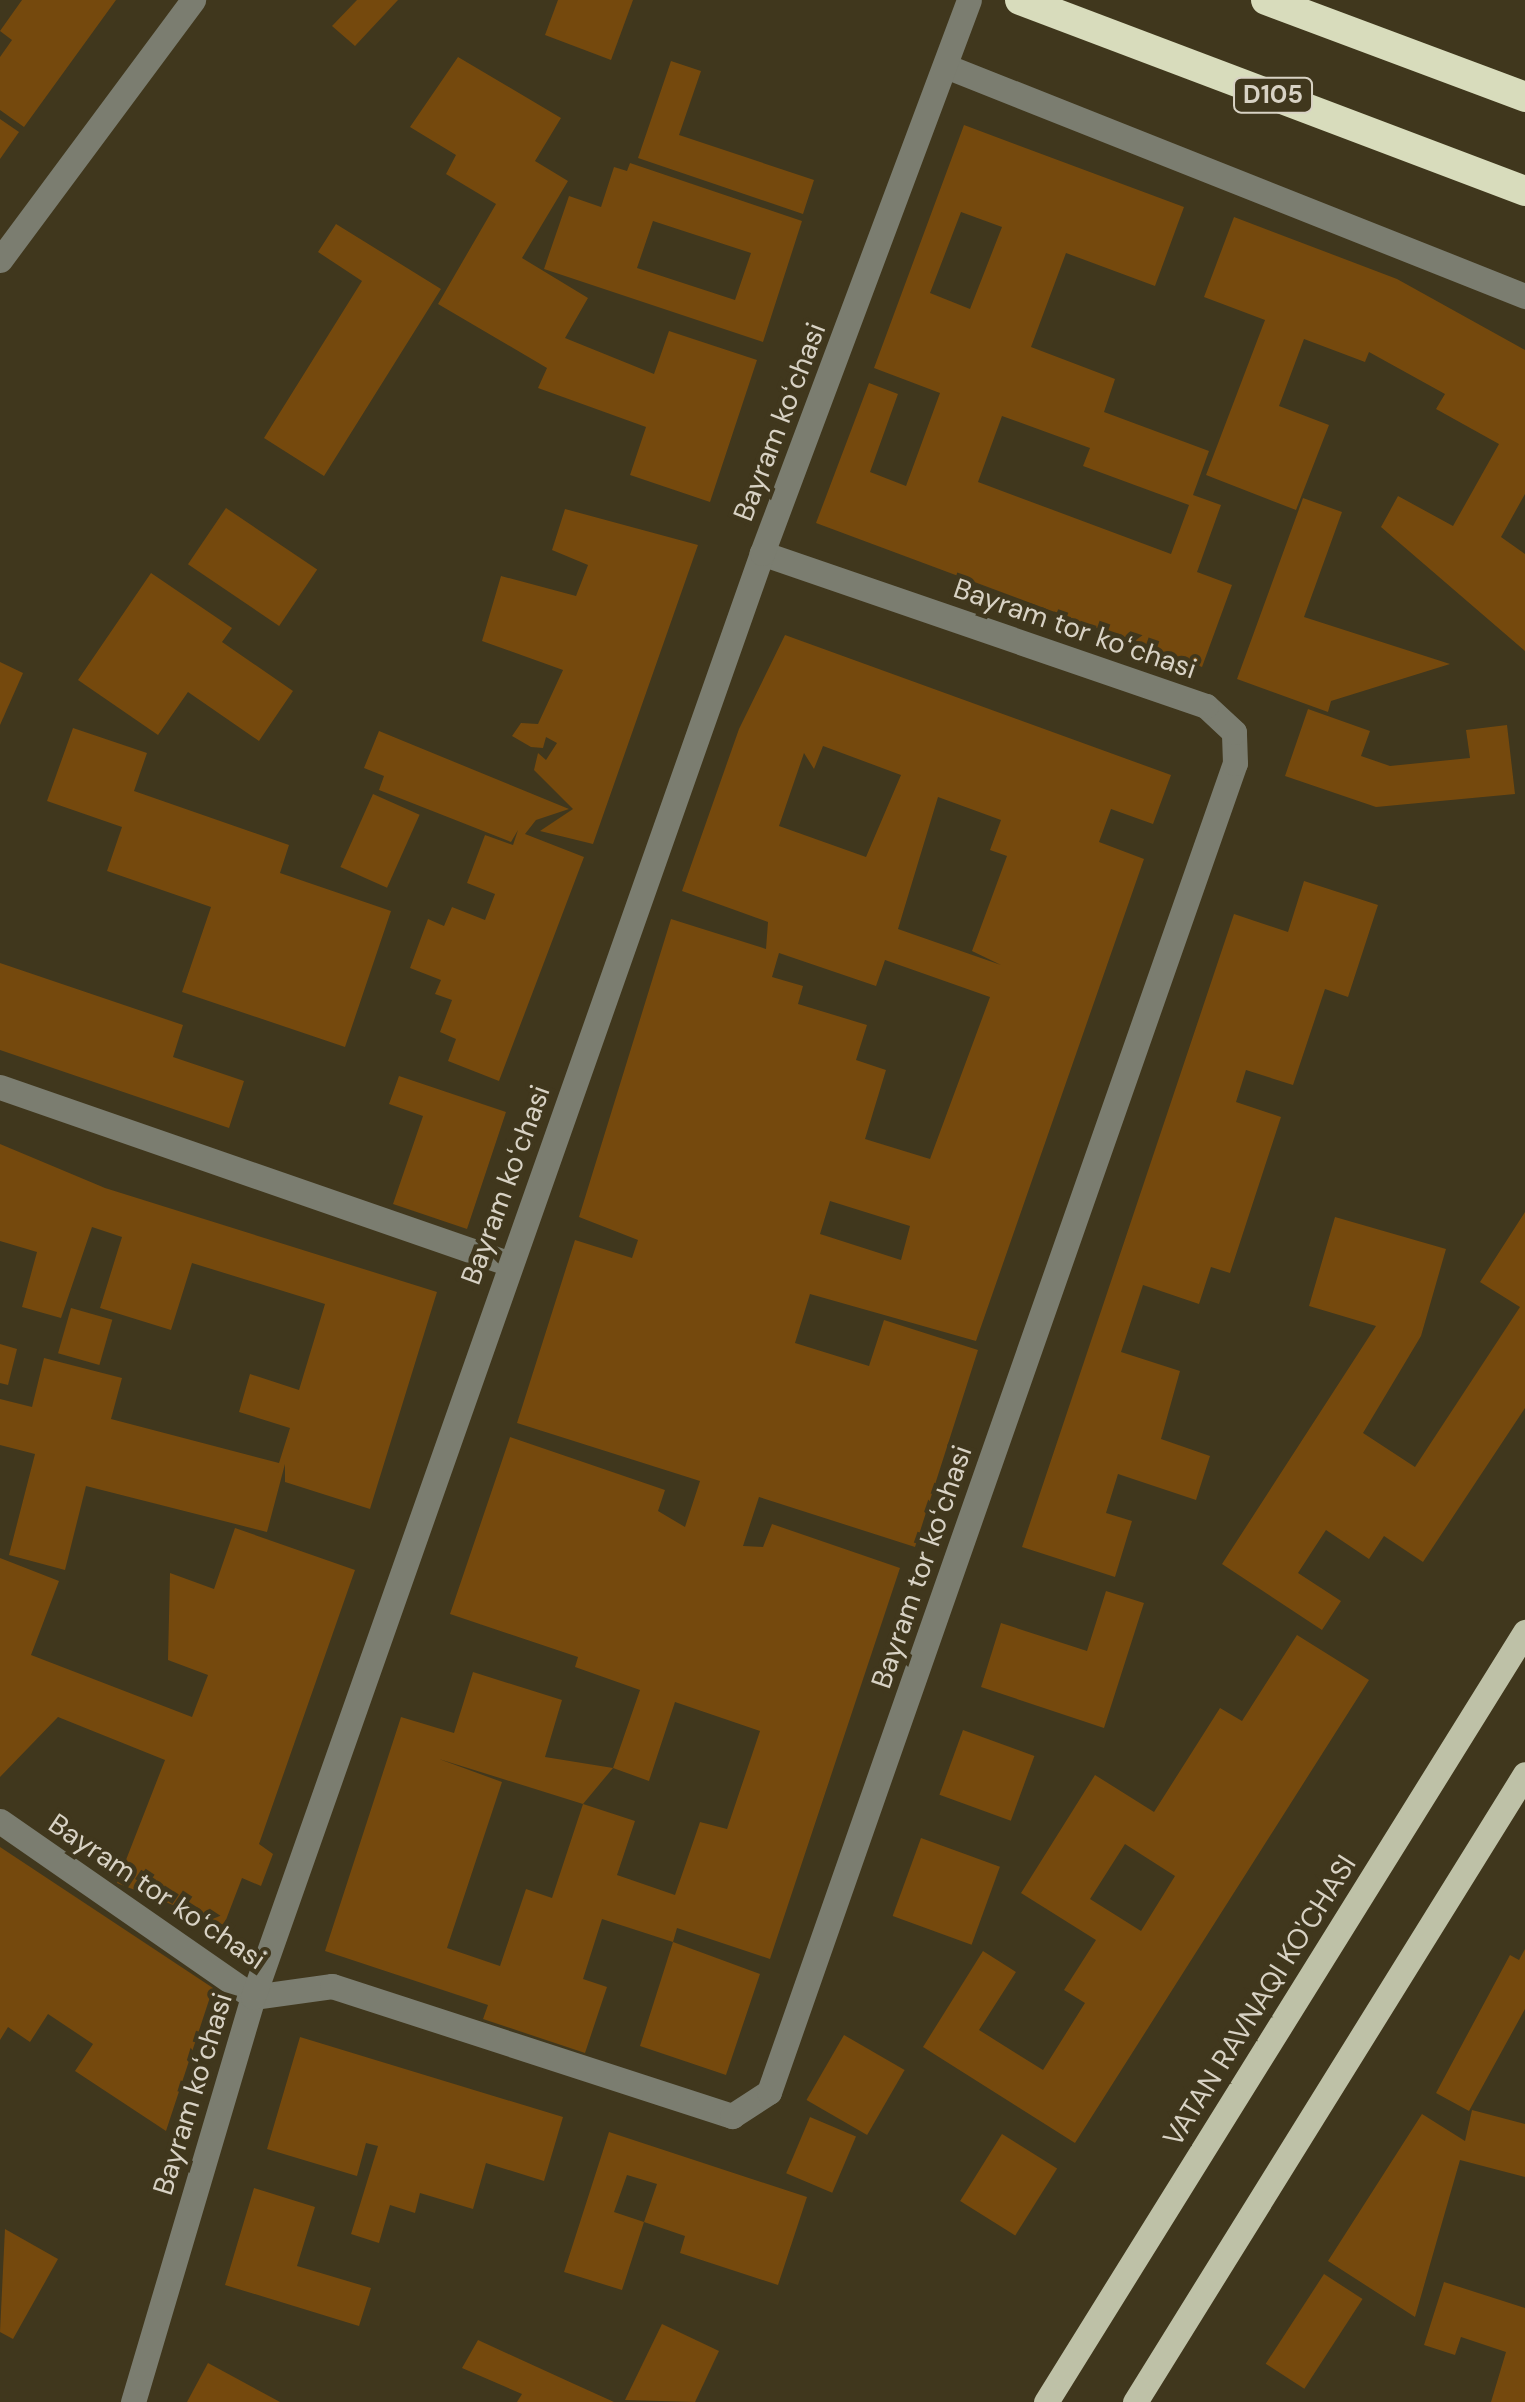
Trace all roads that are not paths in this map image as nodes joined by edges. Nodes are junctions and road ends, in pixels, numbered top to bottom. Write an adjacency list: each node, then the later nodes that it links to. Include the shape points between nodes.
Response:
1 (193, 0): 8 (street)
2 (969, 0): 5 (street, Bayram koʻchasi)
3 (1020, 0): 7 (highway, D105)
4 (1266, 0): 6 (highway)
5 (948, 66): 9 (street); 10 (street, Bayram koʻchasi)
6 (1525, 97)
7 (1525, 191)
8 (0, 260)
9 (1525, 296)
10 (762, 553): 12 (street, Bayram koʻchasi); 16 (street, Bayram tor koʻchasi, via 1206,706 1234,732 1235,763 770,2092 732,2116 332,1986)
11 (0, 1087): 12 (street)
12 (510, 1264): 16 (street, Bayram koʻchasi)
13 (1525, 1632): 18 (main road, VATAN RAVNAQI KO'CHASI)
14 (1525, 1774): 19 (main road)
15 (0, 1821): 16 (street, Bayram tor koʻchasi)
16 (253, 1997): 17 (street, Bayram koʻchasi)
17 (134, 2402)
18 (1046, 2402)
19 (1134, 2402)

